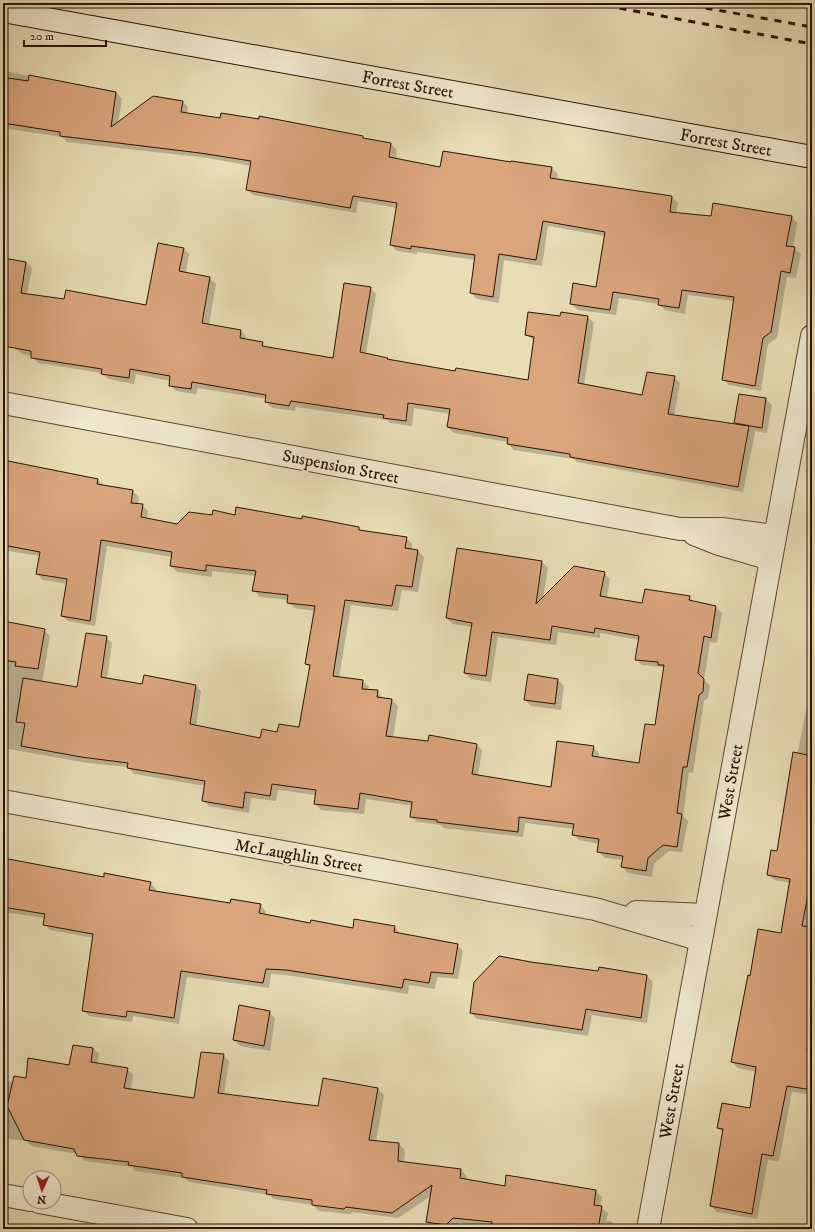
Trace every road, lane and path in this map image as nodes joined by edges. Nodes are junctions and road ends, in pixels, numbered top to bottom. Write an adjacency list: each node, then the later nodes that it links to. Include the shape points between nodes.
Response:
1 (3, 10): 2 (street, Forrest Street)
2 (812, 157)
3 (812, 336): 6 (street, West Street)
4 (3, 403): 5 (street, Suspension Street)
5 (680, 529): 6 (street, Suspension Street, via 722,529); 7 (street, Suspension Street, via 719,544)
6 (775, 536): 7 (street, West Street)
7 (771, 559): 10 (street, West Street)
8 (3, 801): 9 (street, McLaughlin Street)
9 (595, 909): 10 (street, McLaughlin Street); 11 (street, McLaughlin Street)
10 (705, 915): 11 (street, West Street)
11 (701, 940): 16 (street, West Street)
12 (3, 1195): 13 (street)
13 (22, 1199)
14 (62, 1206): 15 (street)
15 (187, 1229)
16 (648, 1229)

